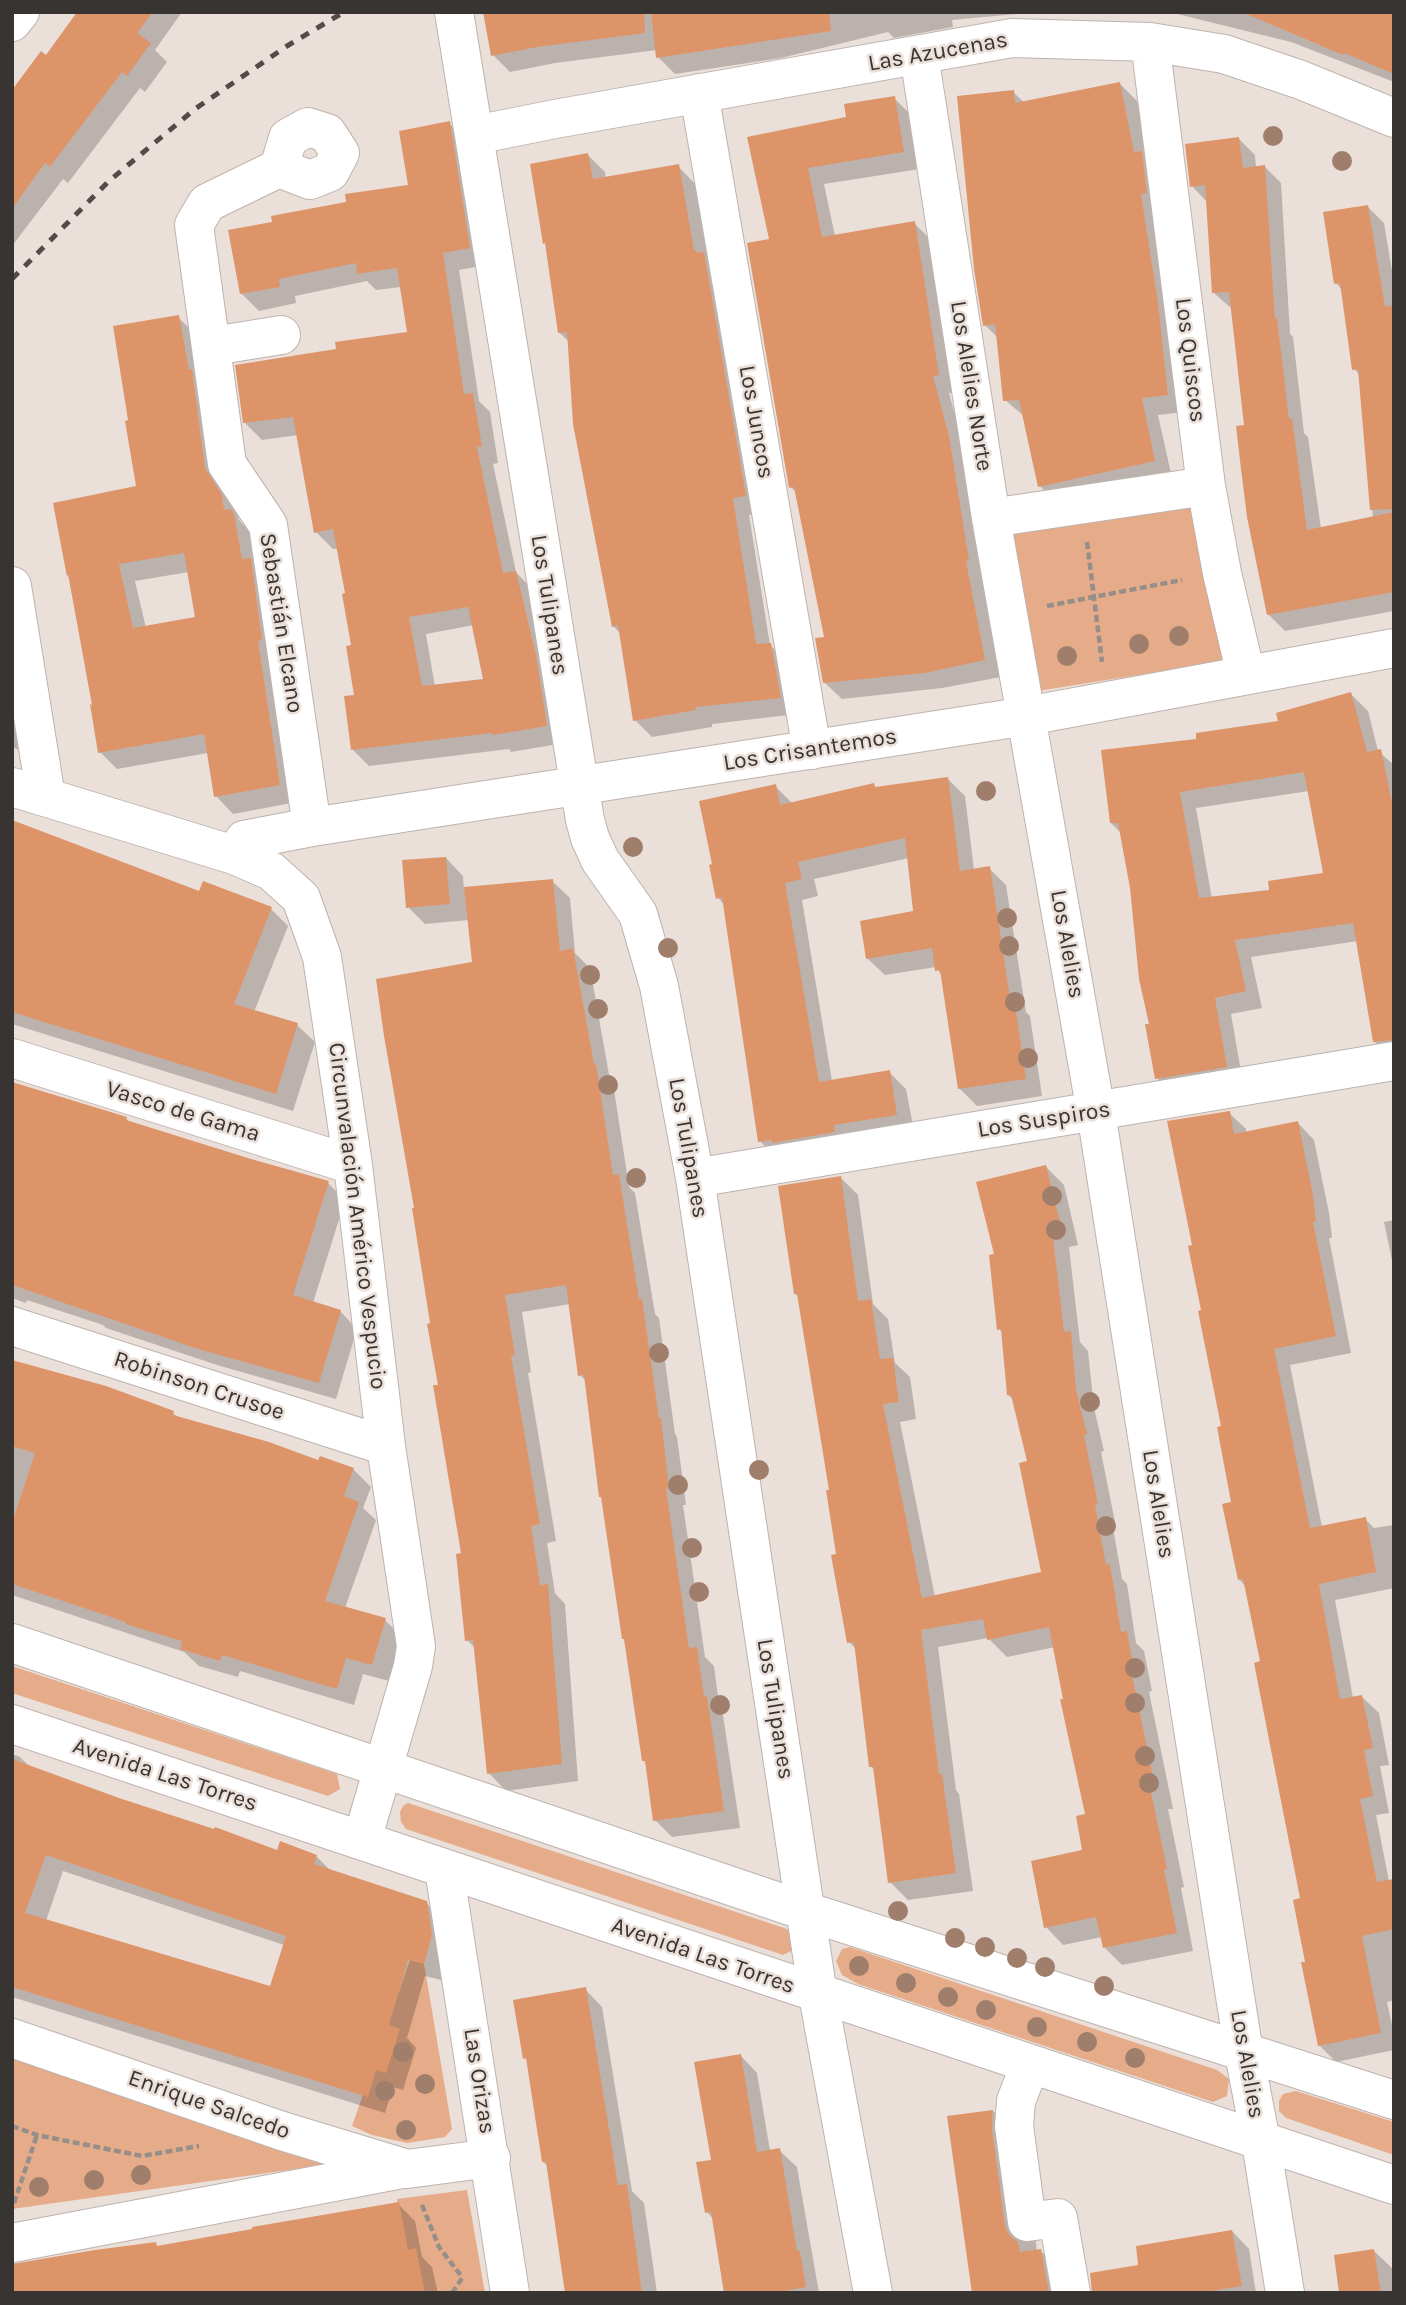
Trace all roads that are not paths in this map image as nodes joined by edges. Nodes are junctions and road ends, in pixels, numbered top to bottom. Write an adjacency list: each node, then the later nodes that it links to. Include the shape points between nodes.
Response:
1 (20, 12): 3 (street)
2 (454, 16): 8 (street, Los Tulipanes)
3 (12, 22)
4 (1150, 42): 5 (street, Las Azucenas, via 1012,38); 7 (street, Las Azucenas, via 1224,54); 12 (street, Los Quiscos)
5 (919, 55): 6 (street, Las Azucenas); 13 (street, Los Alelies Norte)
6 (699, 93): 8 (street, Las Azucenas); 18 (street, Los Juncos)
7 (1394, 118)
8 (475, 135): 19 (street, Los Tulipanes)
9 (279, 168): 11 (street, Sebastián Elcano, via 207,203 194,225)
10 (281, 335): 11 (street)
11 (212, 346): 21 (street, Sebastián Elcano, via 227,464 268,525)
12 (1206, 486): 13 (street); 16 (street, Los Quiscos)
13 (991, 518): 17 (street, Los Alelies Norte)
14 (12, 586): 20 (street)
15 (1394, 648): 16 (street, Los Crisantemos)
16 (1246, 675): 17 (street, Los Crisantemos)
17 (1027, 716): 18 (street, Los Crisantemos); 25 (street, Los Alelies)
18 (812, 750): 19 (street, Los Crisantemos)
19 (578, 787): 21 (street, Los Crisantemos); 27 (street, Los Tulipanes, via 600,860 638,914 659,986)
20 (29, 792): 22 (street, Circunvalación Américo Vespucio)
21 (312, 827): 22 (street, Los Crisantemos, via 244,840)
22 (234, 855): 26 (street, Circunvalación Américo Vespucio, via 271,871 301,898 323,957)
23 (12, 1058): 26 (street, Vasco de Gama)
24 (1394, 1061): 25 (street, Los Suspiros)
25 (1096, 1112): 27 (street, Los Suspiros); 38 (street, Los Alelies)
26 (353, 1165): 29 (street, Circunvalación Américo Vespucio)
27 (695, 1178): 35 (street, Los Tulipanes)
28 (12, 1326): 29 (street, Robinson Crusoe)
29 (386, 1446): 32 (street, Circunvalación Américo Vespucio, via 416,1646)
30 (12, 1643): 32 (street)
31 (12, 1724): 33 (street, Avenida Las Torres)
32 (384, 1768): 33 (street, Circunvalación Américo Vespucio); 35 (street)
33 (362, 1840): 34 (street, Avenida Las Torres)
34 (444, 1869): 36 (street, Avenida Las Torres); 42 (street, Las Orizas)
35 (805, 1911): 36 (street, Los Tulipanes); 38 (street)
36 (818, 1994): 39 (street, Avenida Las Torres); 47 (street, Los Tulipanes)
37 (12, 2038): 43 (street, Enrique Salcedo)
38 (1244, 2053): 40 (street); 41 (street, Los Alelies)
39 (1030, 2065): 41 (street, Avenida Las Torres); 48 (street, via 1016,2101 1014,2126 1027,2222 1058,2218)
40 (1394, 2100)
41 (1261, 2142): 44 (street, Avenida Las Torres); 49 (street, Los Alelies)
42 (491, 2158): 43 (street, Enrique Salcedo); 46 (street, Las Orizas)
43 (407, 2169): 45 (street, Enrique Salcedo)
44 (1394, 2185)
45 (12, 2243)
46 (510, 2293)
47 (873, 2293)
48 (1071, 2293)
49 (1285, 2293)

